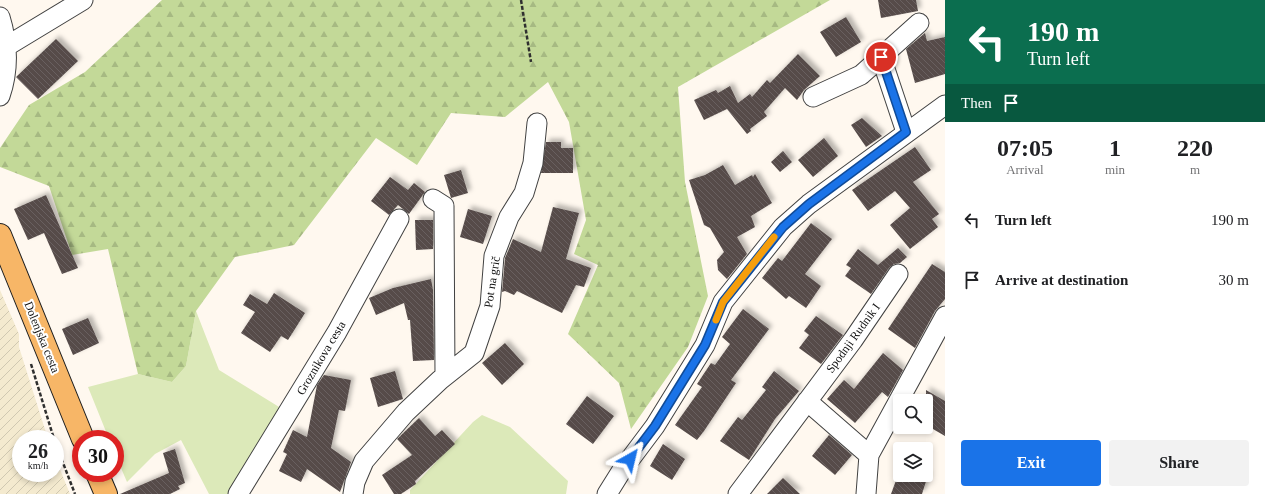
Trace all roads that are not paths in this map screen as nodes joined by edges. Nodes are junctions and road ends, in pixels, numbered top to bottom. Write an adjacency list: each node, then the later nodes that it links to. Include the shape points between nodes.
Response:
1 (83, 0): 4 (street)
2 (0, 17): 4 (street)
3 (918, 23): 5 (street)
4 (7, 46): 6 (street)
5 (881, 57): 7 (street, via 861,75); 10 (street)
6 (0, 96)
7 (813, 97)
8 (945, 105): 10 (street)
9 (537, 123): 16 (street, Pot na grič, via 532,163 524,192 508,217 494,256 490,306 474,353)
10 (906, 132): 22 (street, via 809,204 783,227 758,256 723,302 701,352 655,426)
11 (433, 199): 16 (street, via 444,206)
12 (399, 219): 20 (street, Groznikova cesta, via 337,332)
13 (0, 236): 18 (main road, Dolenjska cesta)
14 (898, 274): 17 (street, Spodnji Rudnik I)
15 (945, 316): 19 (street)
16 (446, 375): 21 (street, Pot na grič, via 406,412 364,461)
17 (807, 401): 19 (street); 23 (street, Spodnji Rudnik I)
18 (79, 430)
19 (869, 455): 24 (street)
20 (238, 494)
21 (353, 494)
22 (607, 494)
23 (738, 494)
24 (866, 494)

